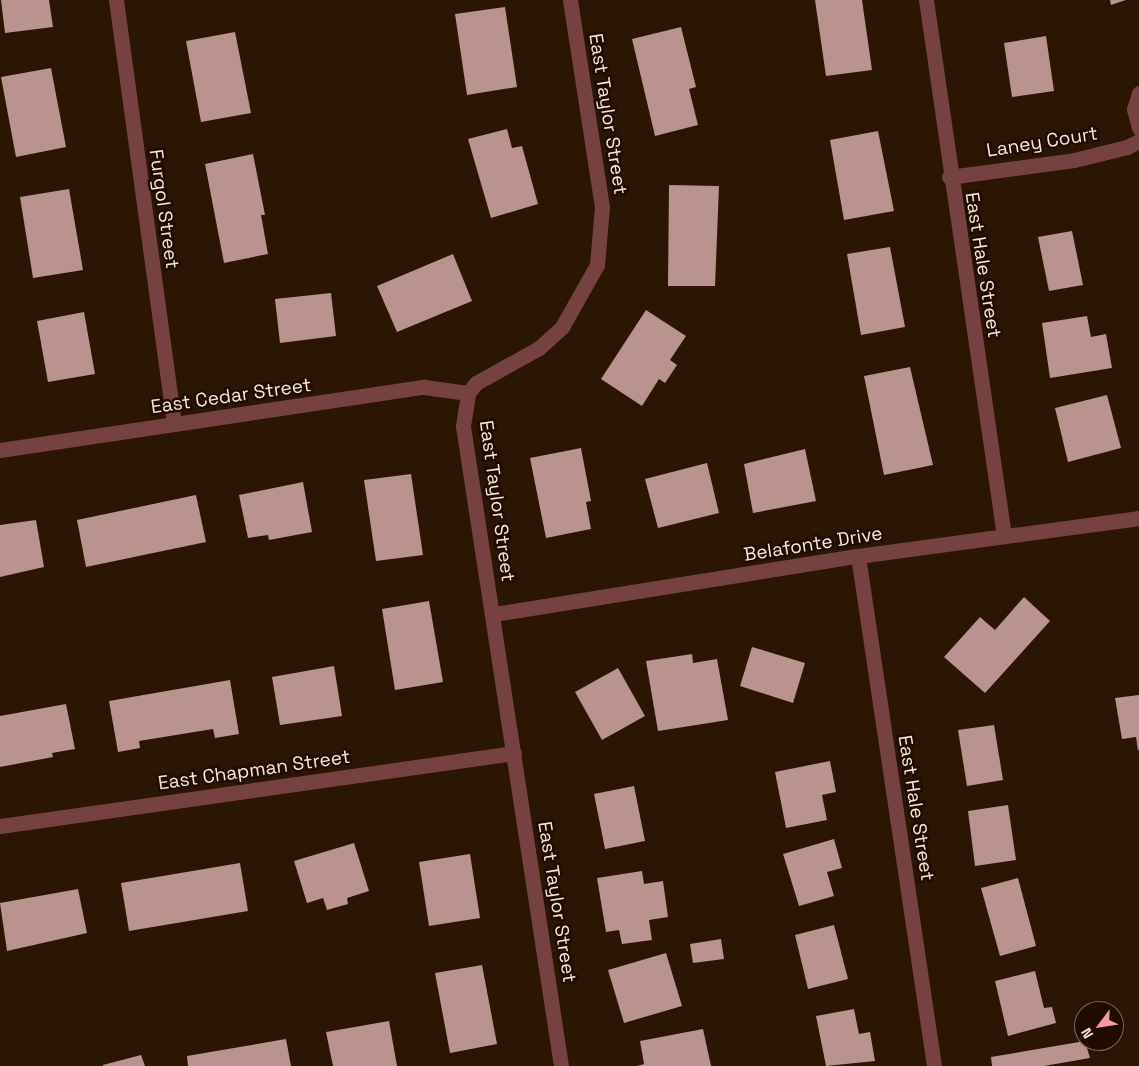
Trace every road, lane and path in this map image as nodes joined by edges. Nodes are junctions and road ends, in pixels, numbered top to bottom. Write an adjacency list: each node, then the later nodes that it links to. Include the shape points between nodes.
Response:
1 (116, 0): 9 (street, Furgol Street)
2 (570, 0): 8 (street, East Taylor Street, via 602,207 597,265 562,327 526,356 476,383)
3 (926, 0): 7 (street, East Hale Street)
4 (1139, 93): 5 (street, via 1134,109)
5 (1139, 128)
6 (1139, 141): 7 (street, Laney Court, via 1074,160)
7 (949, 177): 12 (street, East Hale Street)
8 (468, 393): 9 (street, East Cedar Street, via 424,387); 14 (street, East Taylor Street, via 463,426)
9 (174, 424): 10 (street, East Cedar Street)
10 (0, 450)
11 (1139, 518): 12 (street, Belafonte Drive)
12 (1004, 536): 13 (street, Belafonte Drive)
13 (858, 556): 14 (street, Belafonte Drive); 18 (street, East Hale Street)
14 (494, 614): 15 (street, East Taylor Street)
15 (514, 753): 16 (street, East Chapman Street); 17 (street, East Taylor Street)
16 (0, 826)
17 (561, 1066)
18 (934, 1066)

